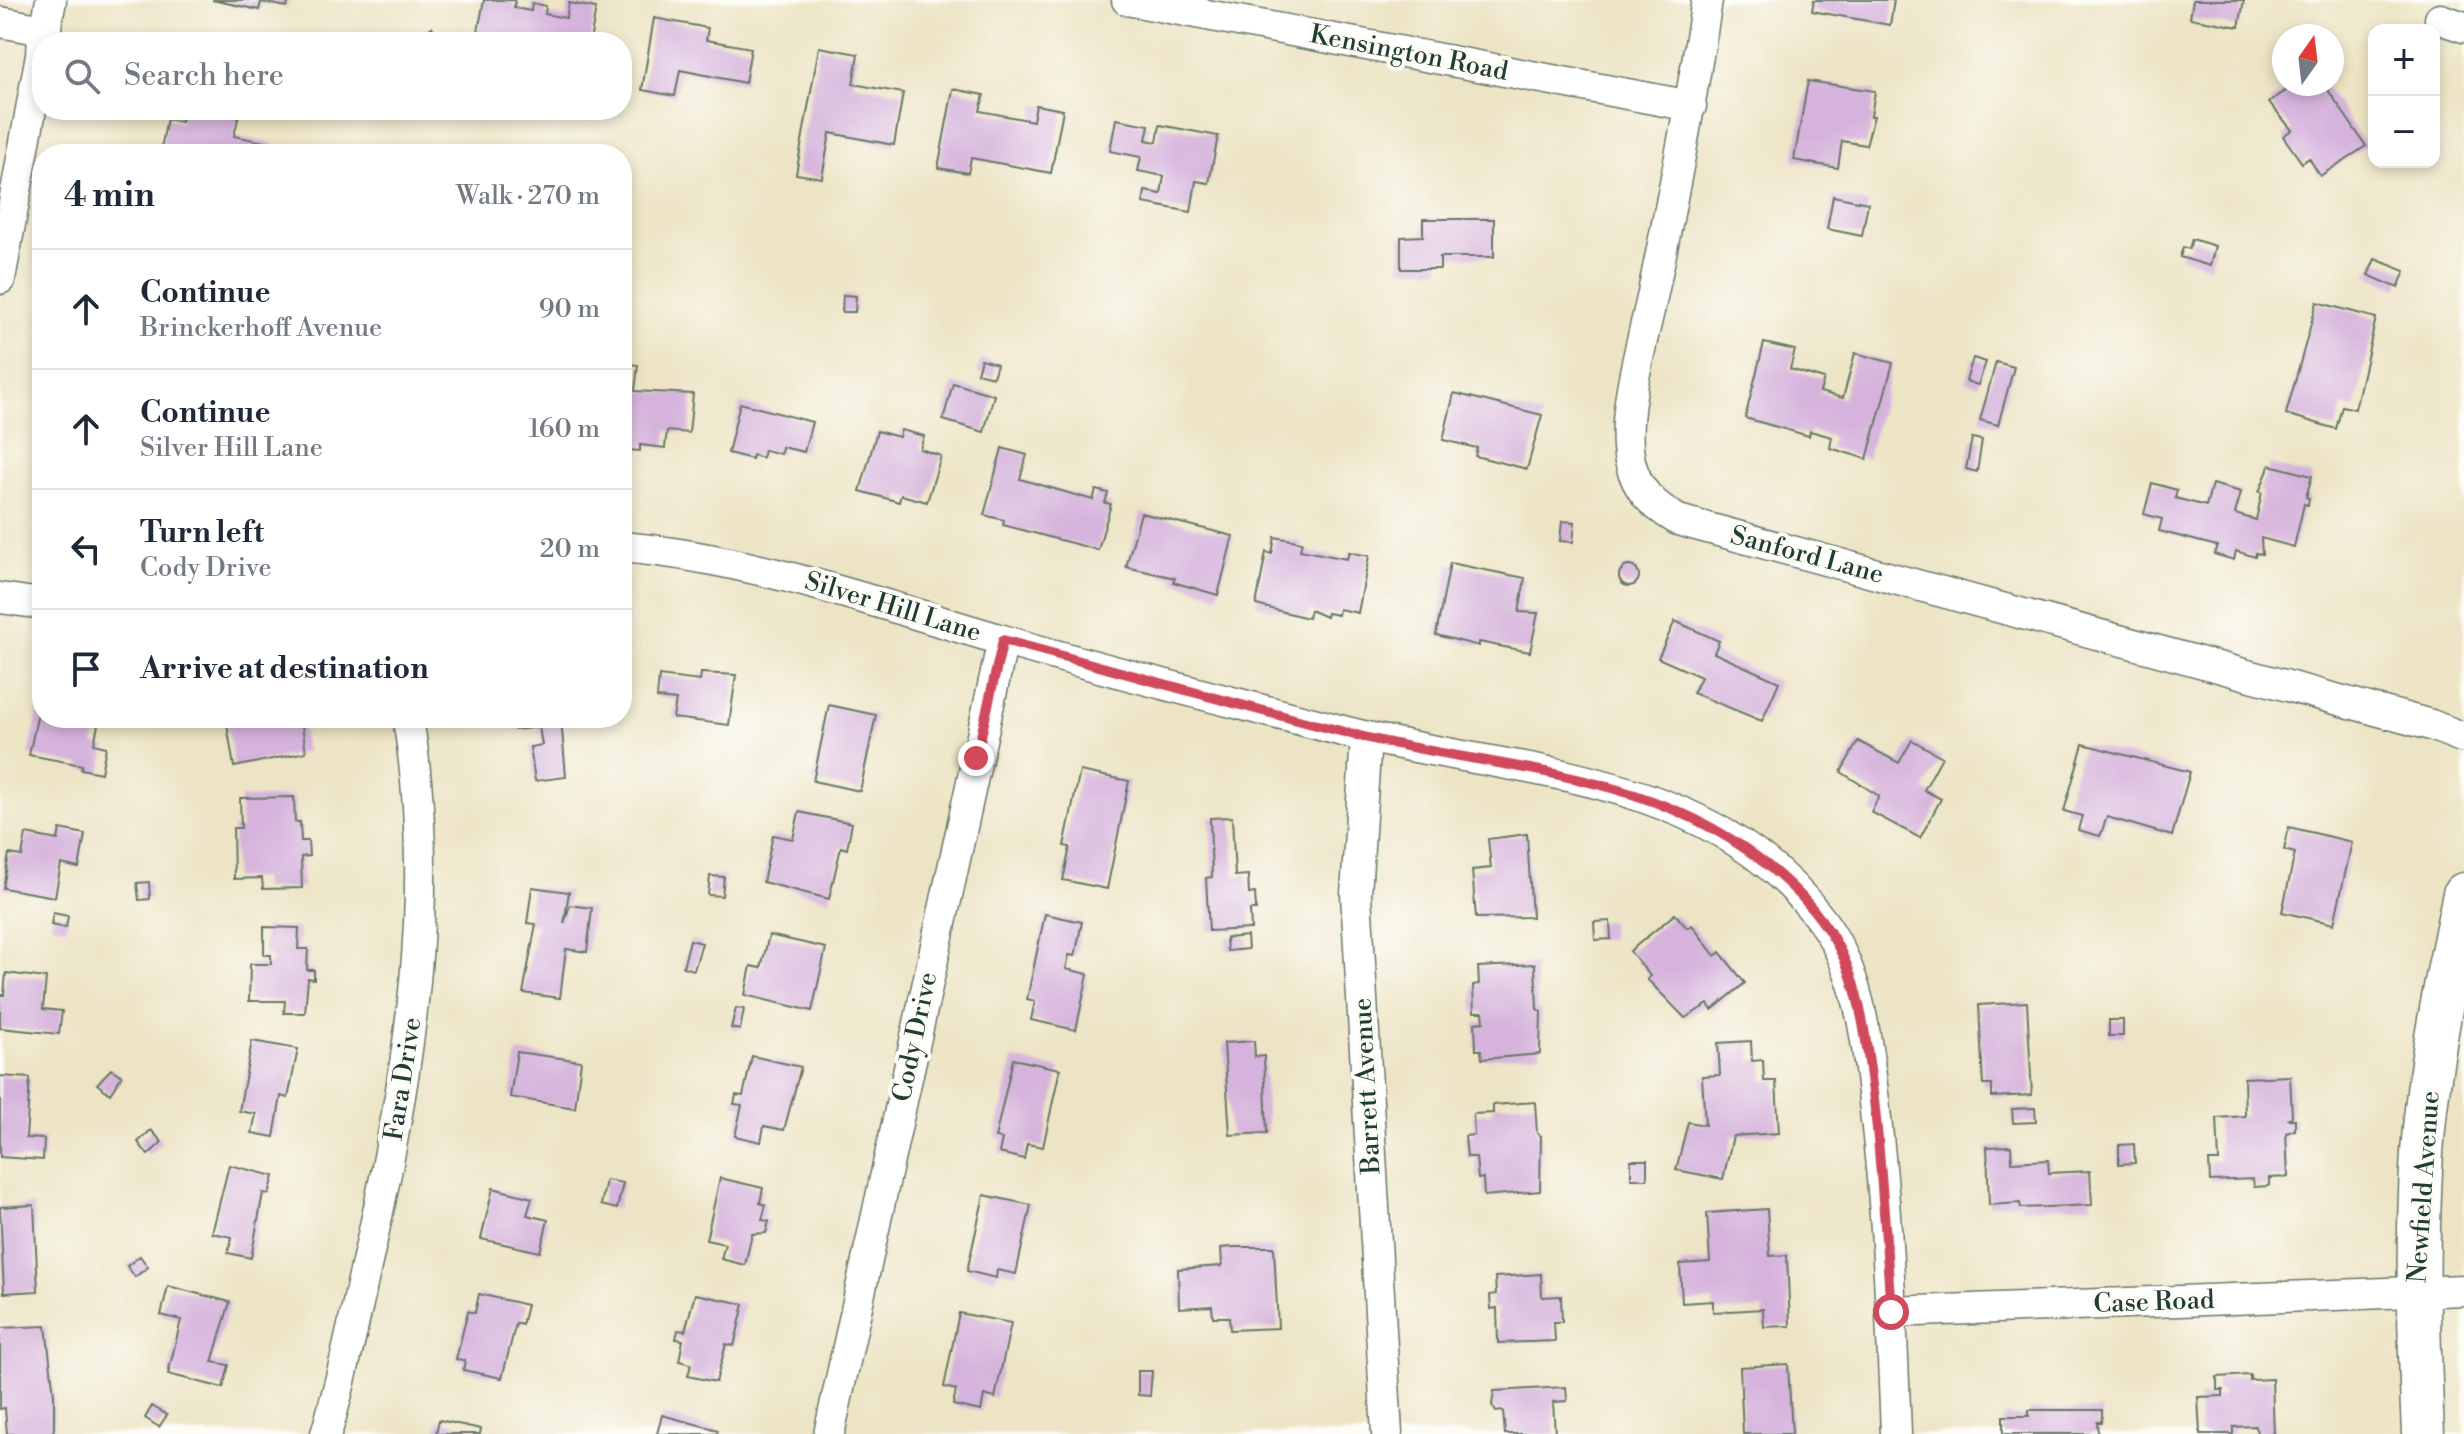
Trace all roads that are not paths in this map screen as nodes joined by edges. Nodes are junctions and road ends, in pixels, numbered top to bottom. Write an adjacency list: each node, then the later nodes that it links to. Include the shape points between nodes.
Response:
1 (51, 0): 5 (street)
2 (1127, 0): 7 (street, Kensington Road)
3 (1707, 0): 7 (street, Sanford Lane)
4 (0, 22): 5 (street)
5 (44, 30)
6 (32, 98): 8 (street)
7 (1691, 106): 15 (street, Sanford Lane, via 1632,397 1630,458 1637,485 1653,505 1678,520)
8 (0, 279)
9 (632, 548): 12 (street, Silver Hill Lane, via 805,581)
10 (0, 598): 11 (street)
11 (32, 603)
12 (1003, 640): 14 (street, Silver Hill Lane); 21 (street, Cody Drive)
13 (409, 728): 20 (street, Fara Drive, via 421,830 414,1018 400,1111)
14 (1366, 737): 19 (street, Silver Hill Lane, via 1602,783 1663,804 1740,843 1793,887 1824,923 1847,967 1866,1035); 22 (street, Barrett Avenue, via 1356,894)
15 (2464, 738)
16 (2464, 894): 17 (main road, Newfield Avenue, via 2440,1006 2422,1151)
17 (2417, 1290): 18 (street, Case Road); 19 (street, Case Road); 24 (main road, Newfield Avenue)
18 (2464, 1290)
19 (1891, 1312): 23 (street, Silver Hill Lane)
20 (326, 1434)
21 (829, 1434)
22 (1387, 1434)
23 (1896, 1434)
24 (2423, 1434)

